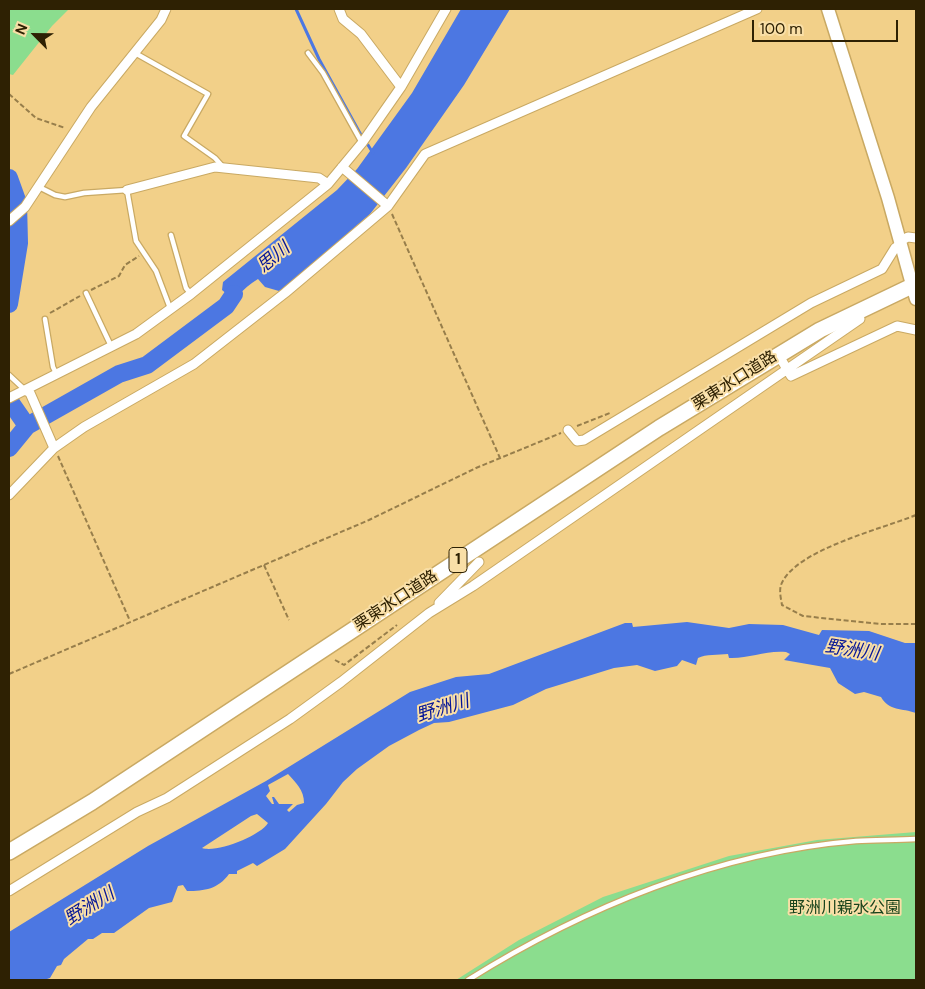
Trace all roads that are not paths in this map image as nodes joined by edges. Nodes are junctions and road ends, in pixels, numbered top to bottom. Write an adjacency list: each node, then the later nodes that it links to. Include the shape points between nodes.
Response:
1 (166, 9): 6 (street, via 161,20)
2 (339, 9): 8 (street)
3 (446, 9): 8 (street)
4 (757, 9): 15 (street, via 425,154)
5 (828, 9): 19 (street)
6 (134, 52): 10 (lane, via 208,94 184,136); 13 (street, via 91,107)
7 (308, 53): 9 (lane)
8 (401, 87): 9 (street)
9 (362, 142): 11 (street)
10 (223, 167): 12 (street, via 318,178); 14 (street)
11 (344, 169): 12 (street); 15 (street)
12 (328, 184): 22 (street)
13 (39, 187): 14 (lane, via 66,197); 16 (street, via 25,207)
14 (127, 190): 23 (lane, via 136,241 156,271)
15 (386, 204): 35 (street, via 284,293 194,364)
16 (10, 220)
17 (171, 235): 22 (lane, via 186,288)
18 (916, 238): 19 (street, via 908,237)
19 (901, 243): 20 (street); 34 (street, via 882,269 810,303 584,440 577,441)
20 (915, 289): 28 (highway, 栗東水口道路 / 1, via 820,330)
21 (86, 293): 27 (lane)
22 (191, 294): 23 (street)
23 (171, 310): 27 (street)
24 (860, 318): 29 (street)
25 (45, 319): 30 (lane)
26 (916, 330): 29 (street, via 897,326 791,376)
27 (112, 348): 30 (street)
28 (778, 354): 29 (street); 40 (highway, 栗東水口道路 / 1, via 659,428 92,802)
29 (788, 369): 38 (street)
30 (57, 374): 32 (street)
31 (9, 375): 32 (lane)
32 (28, 391): 33 (street); 35 (street)
33 (9, 398)
34 (568, 430)
35 (53, 446): 36 (street)
36 (9, 495)
37 (479, 562): 38 (street)
38 (429, 614): 41 (street, via 282,725 167,798 137,812)
39 (916, 839): 42 (lane, via 855,842 773,854 726,865 606,906)
40 (9, 852)
41 (9, 891)
42 (468, 980)

